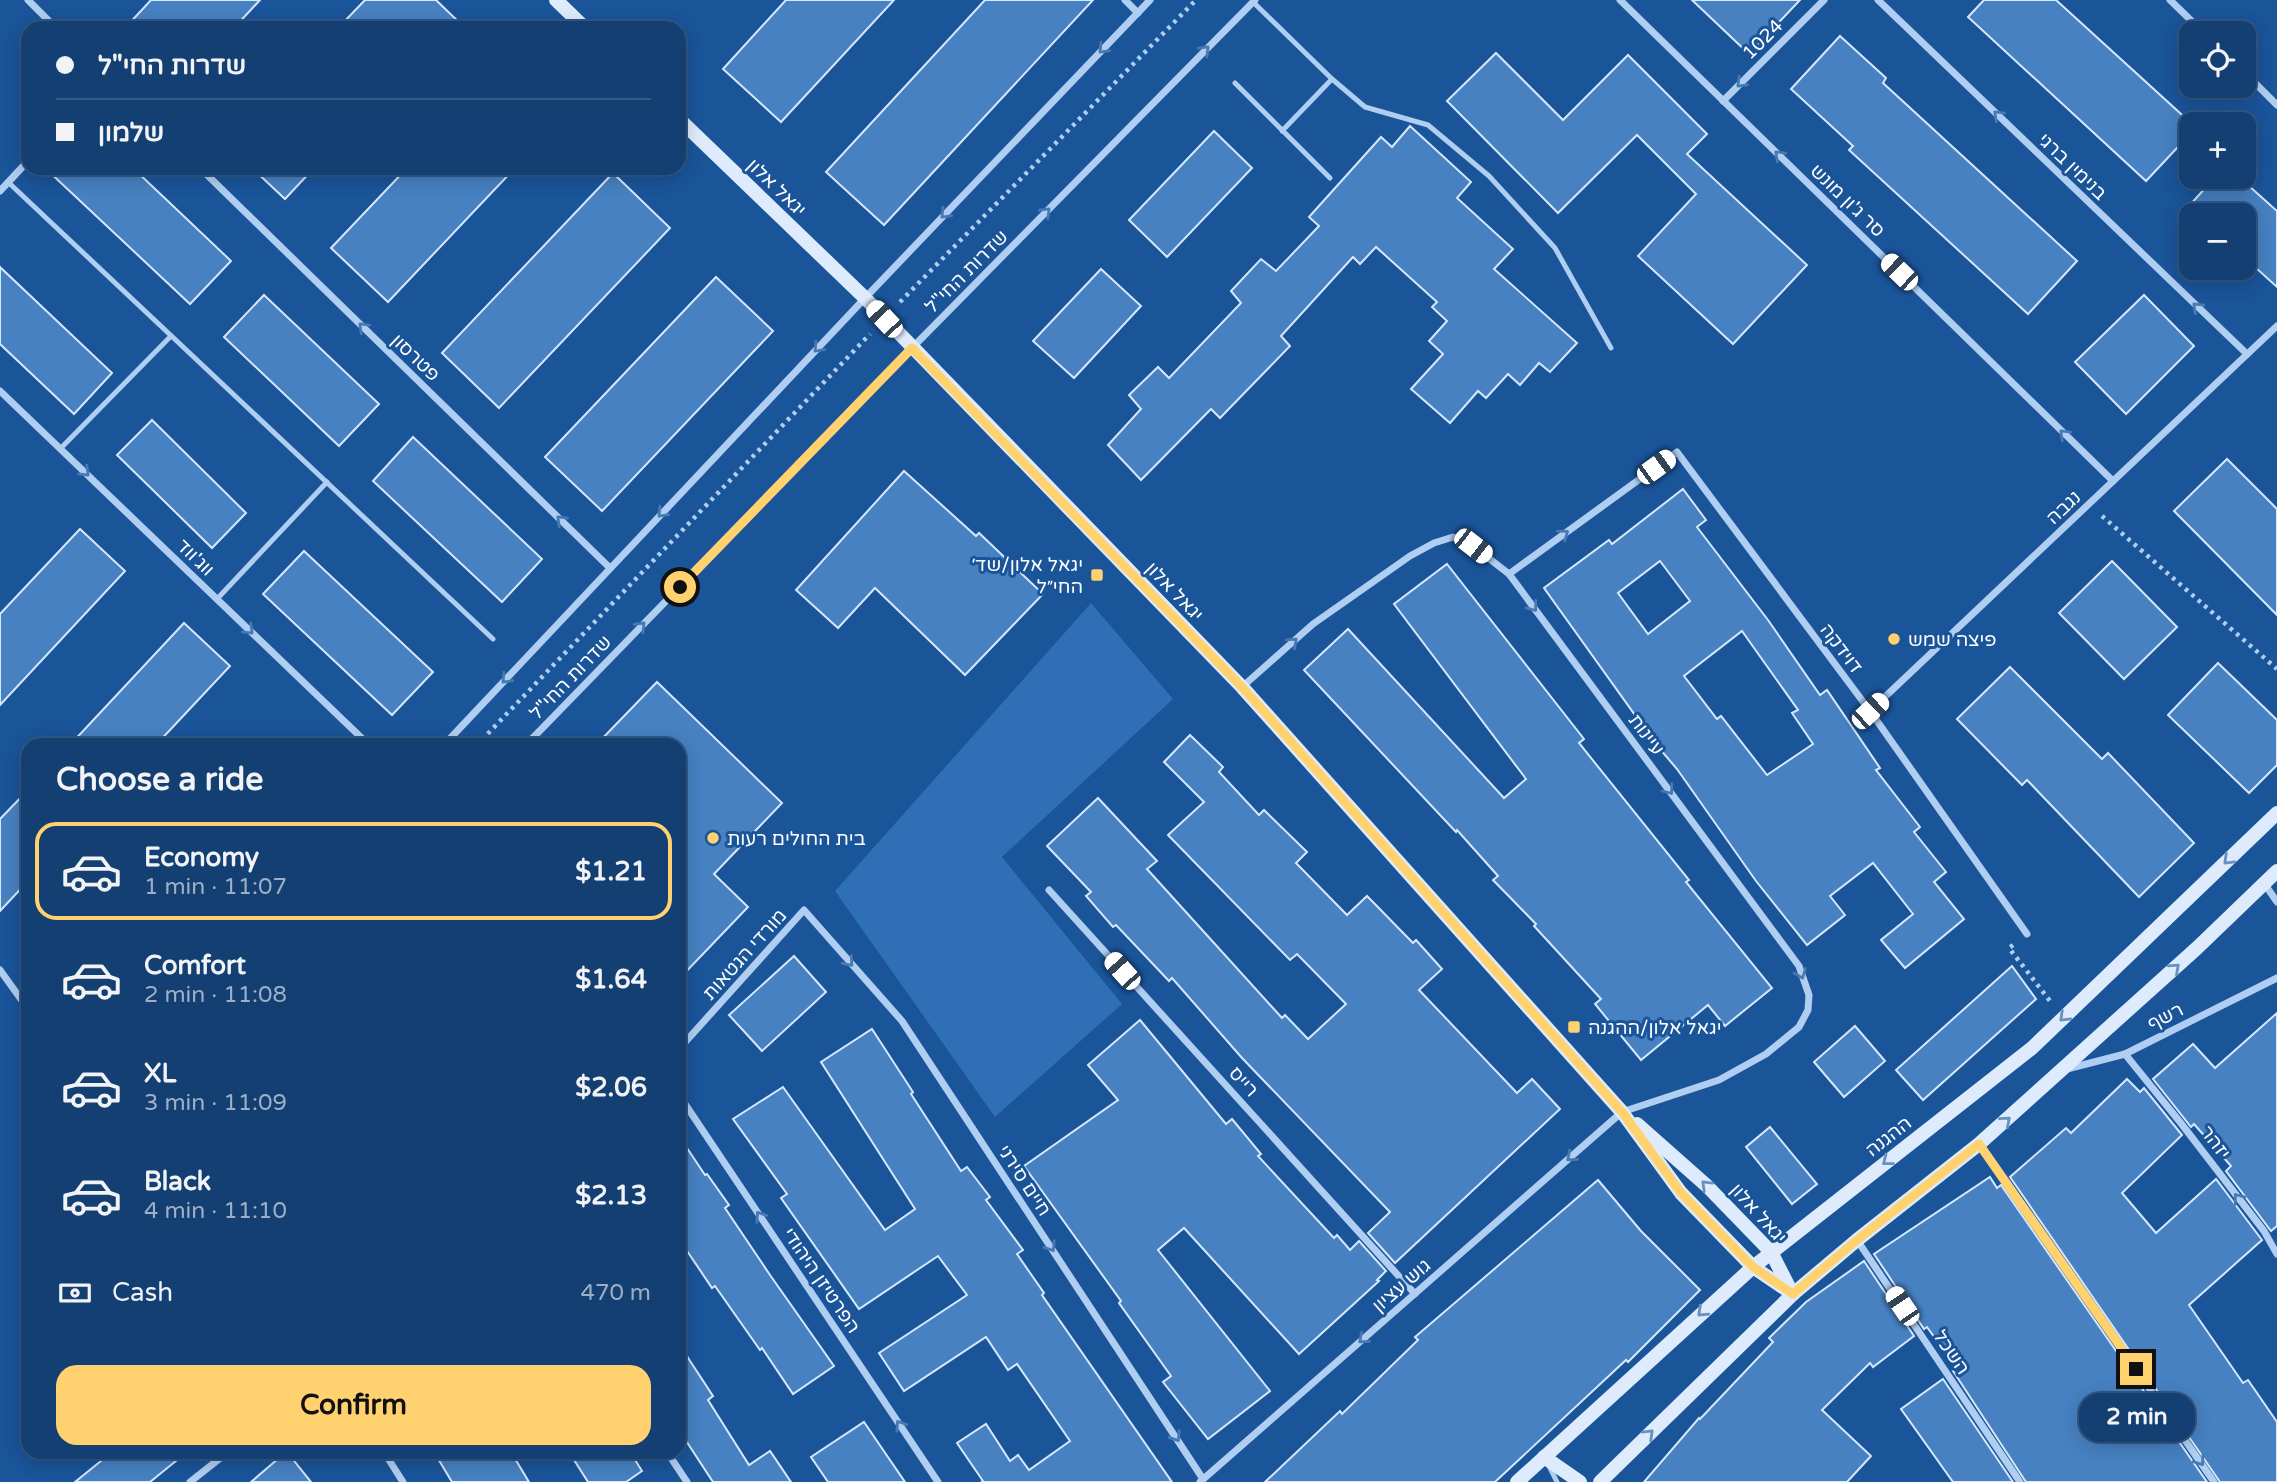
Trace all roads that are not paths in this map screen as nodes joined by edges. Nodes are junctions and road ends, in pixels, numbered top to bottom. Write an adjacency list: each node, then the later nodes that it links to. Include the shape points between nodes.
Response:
1 (28, 0): 11 (street)
2 (556, 0): 12 (street)
3 (1125, 0): 10 (street)
4 (1150, 0): 10 (street)
5 (1620, 0): 17 (street, סר ג'ון מונש)
6 (1824, 0): 17 (street, 1024, one-way to 17)
7 (1878, 0): 31 (street, בנימין ברגי, one-way to 7)
8 (2170, 0): 13 (street)
9 (1254, 1): 14 (lane); 29 (street, שדרות החי"ל, one-way to 9)
10 (1138, 13): 26 (street, one-way to 26)
11 (49, 21)
12 (578, 21)
13 (2192, 21)
14 (1332, 79): 20 (lane); 30 (lane, via 1364,107 1428,125 1489,176 1555,248)
15 (1235, 83): 20 (lane)
16 (2256, 84): 18 (street)
17 (1723, 101): 34 (street, סר ג'ון מונש, one-way to 17)
18 (2277, 105)
19 (686, 126): 26 (street, יגאל אלון)
20 (1282, 131): 23 (lane)
21 (21, 168): 24 (street)
22 (207, 175): 36 (street, פטרסון, one-way to 22)
23 (1330, 178)
24 (8, 182): 25 (street); 28 (lane)
25 (0, 191)
26 (864, 298): 29 (street, יגאל אלון); 36 (street, one-way to 36)
27 (2277, 326): 31 (street, נגבה)
28 (171, 336): 33 (lane); 35 (lane)
29 (912, 348): 40 (street, יגאל אלון); 44 (street, שדרות החי"ל, one-way to 29)
30 (1611, 348)
31 (2247, 354): 34 (street, נגבה)
32 (0, 391): 33 (street, ווג'ווד)
33 (60, 449): 38 (street, ווג'ווד, one-way to 38)
34 (2113, 481): 41 (street, נגבה)
35 (327, 482): 38 (lane); 39 (lane)
36 (610, 568): 43 (street, one-way to 43)
37 (1508, 574): 40 (street, עיינות, one-way to 37, via 1313,624 1434,543 1453,537 1473,546); 41 (street, דוידקה, one-way to 41, via 1677,452); 59 (street, עיינות, one-way to 59, via 1799,966 1808,995 1808,1010 1799,1027 1766,1054 1719,1080)
38 (217, 599): 42 (street, ווג'ווד, one-way to 42)
39 (493, 639)
40 (1242, 687): 59 (street, יגאל אלון)
41 (1870, 711): 51 (street, דוידקה)
42 (362, 738)
43 (451, 738)
44 (533, 738)
45 (2277, 813): 62 (street, ההגנה, one-way to 62, via 2032,1048)
46 (2277, 870): 47 (street)
47 (2264, 883): 49 (street); 57 (street, one-way to 47)
48 (1049, 890): 65 (street, רייס)
49 (2277, 902)
50 (804, 910): 55 (street, מורדי הגטאות); 71 (street, חיים סירני, one-way to 71, via 902,1021)
51 (2027, 934)
52 (0, 970): 54 (street)
53 (2277, 978): 56 (street, רשף)
54 (21, 999)
55 (686, 1041)
56 (2125, 1054): 57 (street, רשף); 63 (street, יזהר, one-way to 56, via 2264,1231)
57 (2063, 1070): 60 (street, one-way to 57)
58 (686, 1105): 75 (street, הפרטיזן היהודי, one-way to 58)
59 (1622, 1112): 62 (street, יגאל אלון, one-way to 59, via 1688,1167); 64 (street, יגאל אלון, via 1681,1193); 65 (street, גוש עציון, one-way to 65)
60 (1979, 1144): 61 (street); 81 (street, one-way to 81)
61 (1857, 1240): 66 (street); 80 (street, השכל)
62 (1771, 1252): 64 (street, ההגנה); 66 (street, יגאל אלון)
63 (2277, 1254)
64 (1753, 1267): 66 (street, יגאל אלון); 67 (street, ההגנה, one-way to 67)
65 (1415, 1294): 71 (street, גוש עציון, one-way to 71)
66 (1793, 1294): 79 (street, one-way to 66)
67 (1544, 1457): 76 (street, ההגנה); 77 (lane); 78 (street)
68 (219, 1459): 72 (street)
69 (388, 1459): 73 (street)
70 (672, 1459): 74 (street)
71 (1202, 1480)
72 (191, 1482)
73 (403, 1482)
74 (687, 1482)
75 (938, 1482)
76 (1517, 1482)
77 (1557, 1482)
78 (1580, 1482)
79 (1600, 1482)
80 (2020, 1482)
81 (2214, 1482)

